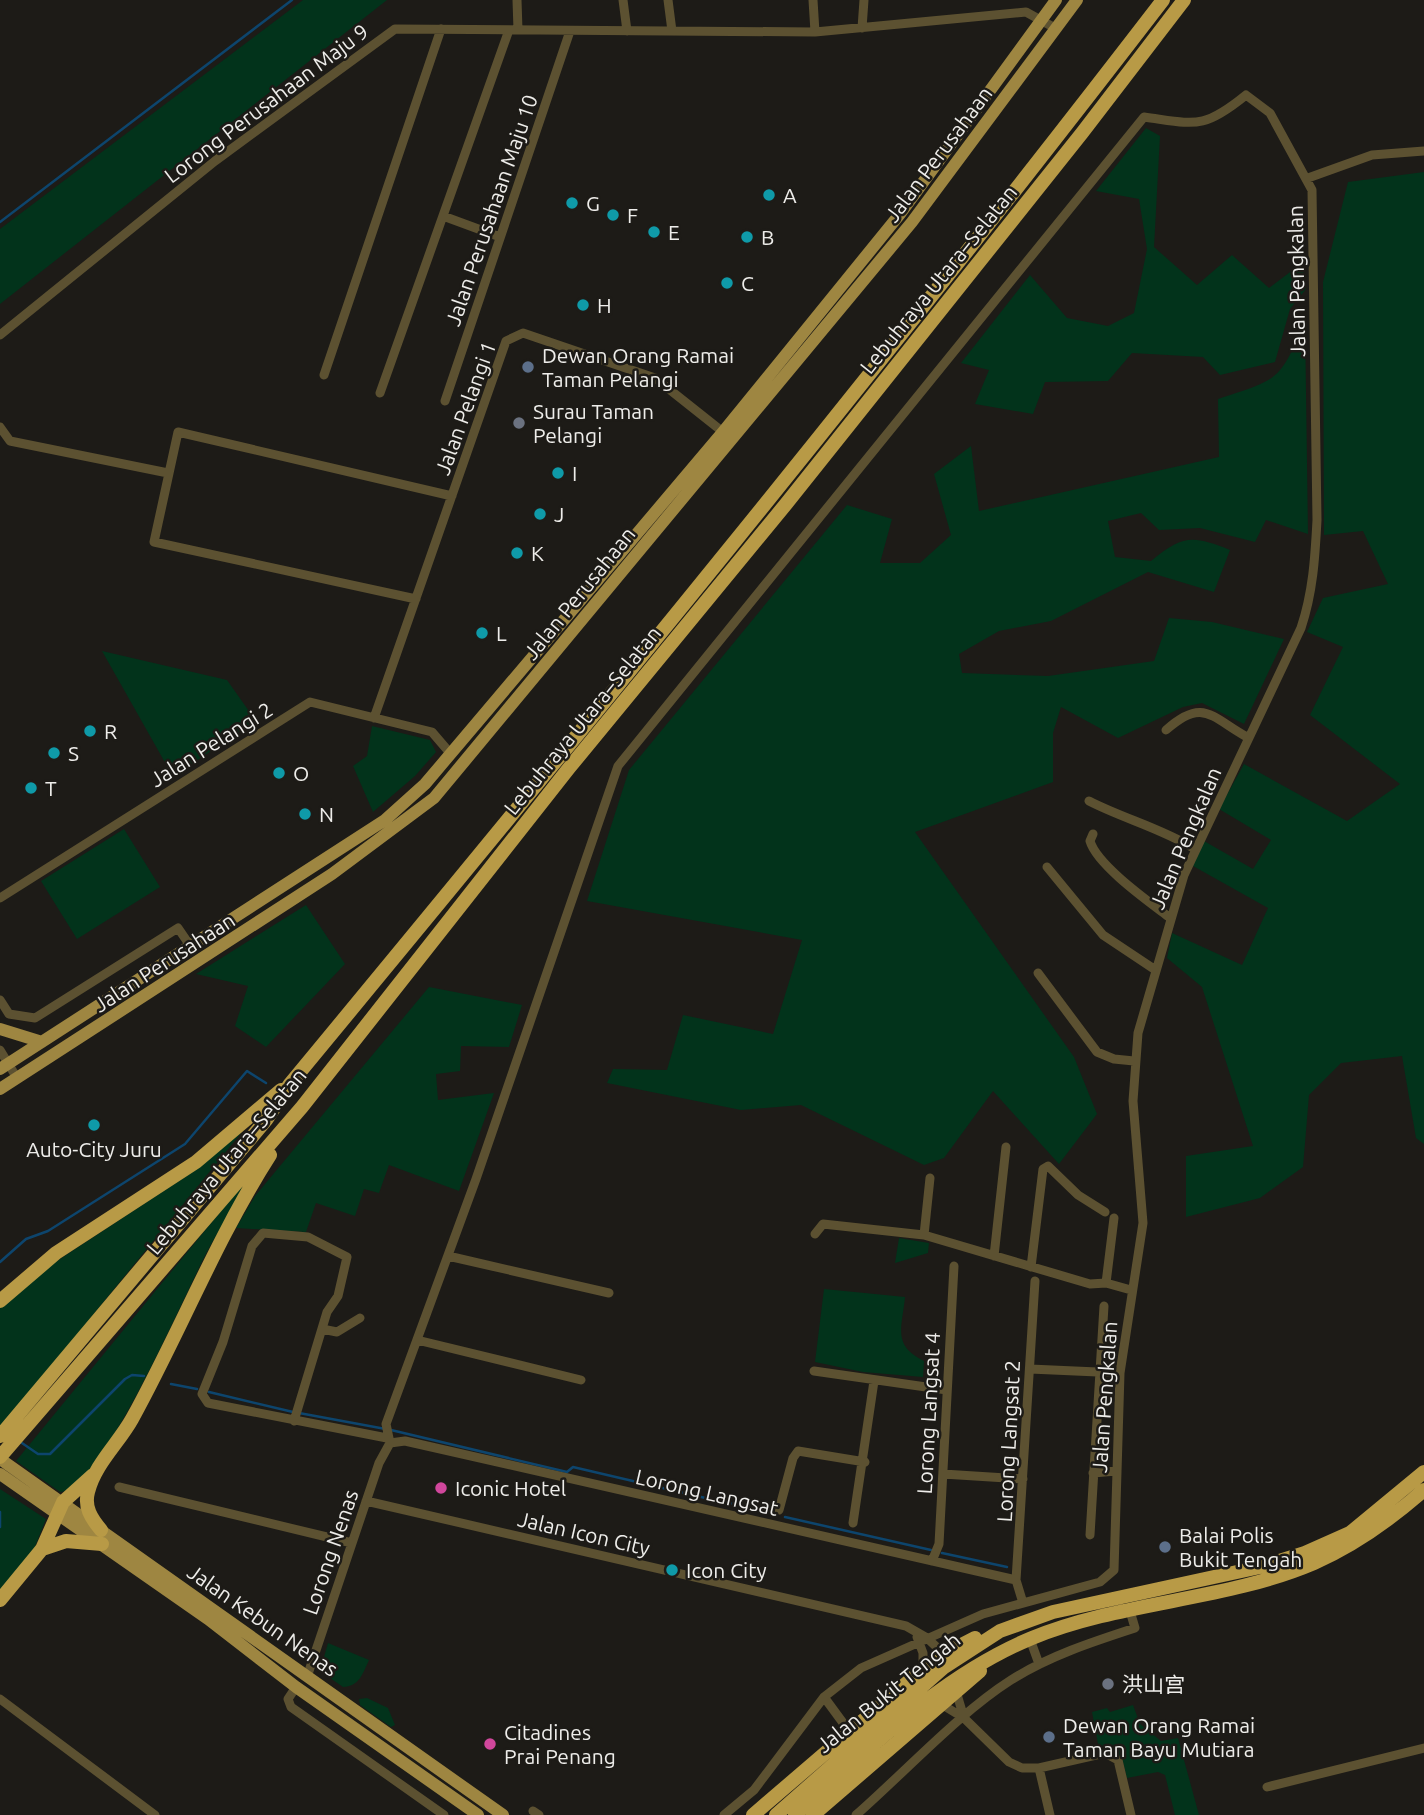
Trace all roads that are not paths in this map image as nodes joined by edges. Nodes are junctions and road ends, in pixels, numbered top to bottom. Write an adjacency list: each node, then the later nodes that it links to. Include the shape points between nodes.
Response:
1 (517, 0): 14 (street)
2 (623, 0): 16 (street)
3 (668, 0): 17 (street)
4 (813, 0): 18 (street)
5 (864, 0): 11 (street)
6 (1056, 0): 10 (main road, Jalan Perusahaan)
7 (1077, 0): 12 (main road, Jalan Perusahaan)
8 (1163, 0): 53 (highway, Lebuhraya Utara–Selatan, via 732,547)
9 (1184, 0): 55 (highway, Lebuhraya Utara–Selatan)
10 (1042, 19): 11 (street, Lorong Perusahaan Maju 9, via 1026,12); 12 (street, Lorong Perusahaan Maju 9); 29 (main road, Jalan Perusahaan, via 900,214)
11 (862, 28): 18 (street, Lorong Perusahaan Maju 9)
12 (1055, 28): 52 (main road, Jalan Perusahaan, via 912,222 434,798 332,874)
13 (441, 29): 14 (street, Lorong Perusahaan Maju 9); 24 (street, Lorong Perusahaan Maju 9, via 395,29 370,46 215,161); 25 (street)
14 (513, 30): 15 (street, Lorong Perusahaan Maju 9); 22 (street)
15 (570, 31): 16 (street, Lorong Perusahaan Maju 9); 23 (street, Jalan Perusahaan Maju 10)
16 (627, 31): 17 (street, Lorong Perusahaan Maju 9)
17 (672, 31): 18 (street, Lorong Perusahaan Maju 9)
18 (815, 33)
19 (1246, 95): 21 (street, Jalan Pengkalan, via 1270,113); 60 (street, Lorong Nenas, via 1220,117 1201,122 1144,117 618,766)
20 (1424, 151): 21 (street, via 1372,155)
21 (1308, 178): 35 (street, Jalan Pengkalan, via 1314,241 1317,520 1311,598)
22 (443, 216): 23 (street); 26 (street)
23 (500, 237): 27 (street, Jalan Perusahaan Maju 10)
24 (0, 335)
25 (324, 375)
26 (380, 393)
27 (444, 401)
28 (0, 427): 30 (street, via 10,440)
29 (723, 432): 31 (street, Jalan Pelangi 1, via 655,378 523,333 506,341); 36 (main road, Jalan Perusahaan)
30 (168, 473): 31 (street, via 178,432); 32 (street, via 154,542)
31 (452, 496): 32 (street, Jalan Pelangi 1)
32 (416, 599): 33 (street, Jalan Pelangi 1)
33 (374, 718): 36 (street, Jalan Pelangi 2, via 432,732); 41 (street, Jalan Pelangi 2, via 310,702)
34 (1166, 730): 35 (street, via 1185,714 1203,711)
35 (1247, 737): 39 (street, Jalan Pengkalan)
36 (450, 753): 43 (main road, Jalan Perusahaan, via 386,820)
37 (1089, 801): 39 (street)
38 (1093, 834): 42 (street, via 1093,852)
39 (1195, 849): 42 (street, Jalan Pengkalan)
40 (1047, 867): 44 (street, via 1103,935)
41 (0, 898)
42 (1169, 916): 44 (street, Jalan Pengkalan)
43 (191, 947): 46 (street, via 178,928 35,1018 9,1014); 48 (main road, Jalan Perusahaan)
44 (1154, 970): 50 (street, Jalan Pengkalan)
45 (1038, 973): 50 (street, via 1097,1052)
46 (0, 1000)
47 (0, 1029): 48 (main road)
48 (42, 1042): 51 (main road, Jalan Perusahaan)
49 (0, 1050): 51 (street)
50 (1134, 1060): 66 (street, Jalan Pengkalan, via 1133,1117 1143,1216)
51 (4, 1066): 52 (street)
52 (17, 1078): 54 (main road, Jalan Perusahaan)
53 (290, 1084): 68 (highway, via 196,1162 57,1253); 81 (highway, Lebuhraya Utara–Selatan)
54 (0, 1089)
55 (302, 1107): 81 (highway, Lebuhraya Utara–Selatan); 91 (highway, via 252,1183 207,1263 131,1421)
56 (1006, 1147): 61 (street)
57 (930, 1178): 59 (street)
58 (815, 1234): 59 (street, via 823,1224)
59 (924, 1236): 61 (street)
60 (448, 1256): 67 (street); 72 (street, Lorong Nenas)
61 (994, 1256): 63 (street)
62 (954, 1266): 79 (street, Lorong Langsat 4)
63 (1031, 1267): 65 (street, via 1090,1284); 65 (street, via 1043,1169 1048,1166 1079,1195 1110,1215)
64 (1035, 1281): 73 (street, Lorong Langsat 2)
65 (1106, 1283): 66 (street)
66 (1131, 1290): 76 (street, Jalan Pengkalan)
67 (609, 1293)
68 (0, 1301)
69 (1104, 1306): 75 (street)
70 (360, 1318): 71 (street, via 337,1332)
71 (322, 1329): 80 (street); 80 (street, Lorong Langsat, via 338,1296 347,1258 308,1237 263,1233 252,1246 202,1394 208,1403)
72 (417, 1340): 77 (street); 82 (street, Lorong Nenas)
73 (1030, 1369): 75 (street); 92 (street, Lorong Langsat 2)
74 (814, 1371): 78 (street)
75 (1099, 1372): 76 (street); 88 (street)
76 (1120, 1373): 86 (street, Jalan Pengkalan)
77 (581, 1380)
78 (874, 1381): 79 (street); 85 (street)
79 (947, 1390): 90 (street, Lorong Langsat 4)
80 (295, 1416): 82 (street, Lorong Langsat)
81 (19, 1424): 83 (highway, Lebuhraya Utara–Selatan); 84 (highway, Lebuhraya Utara–Selatan)
82 (387, 1434): 95 (street, Lorong Nenas); 103 (street, Lorong Langsat)
83 (0, 1436)
84 (0, 1458): 96 (main road, Jalan Kebun Nenas)
85 (865, 1462): 97 (street, via 797,1451); 98 (street)
86 (1116, 1471): 88 (street); 106 (street, Jalan Pengkalan, via 1116,1563 1111,1576)
87 (1424, 1472): 108 (highway, Jalan Bukit Tengah, via 1350,1533 1305,1553 1053,1612)
88 (1093, 1473): 99 (street)
89 (0, 1474): 96 (main road, Jalan Kebun Nenas)
90 (943, 1474): 92 (street); 103 (street, Lorong Langsat 4, via 939,1544)
91 (94, 1475): 96 (highway); 100 (highway, via 87,1507)
92 (1023, 1479): 104 (street, Lorong Langsat 2)
93 (119, 1486): 101 (street)
94 (1421, 1496): 107 (highway, Jalan Bukit Tengah, via 1356,1543 1312,1564)
95 (366, 1501): 101 (street, Lorong Nenas); 110 (street, Jalan Icon City, via 906,1626)
96 (60, 1507): 100 (main road, Jalan Kebun Nenas); 102 (highway)
97 (779, 1510)
98 (853, 1523)
99 (1090, 1535)
100 (101, 1537): 102 (highway); 115 (main road, Jalan Kebun Nenas); 116 (main road, Jalan Kebun Nenas)
101 (352, 1543): 115 (street, Lorong Nenas)
102 (42, 1549): 105 (highway)
103 (932, 1561): 104 (street, Lorong Langsat)
104 (1016, 1580): 106 (street, Lorong Langsat 2)
105 (0, 1600)
106 (1023, 1603): 110 (street)
107 (1130, 1611): 109 (highway, Jalan Bukit Tengah); 113 (street, via 1135,1628)
108 (1000, 1631): 112 (highway); 122 (highway, Jalan Bukit Tengah, via 943,1668)
109 (1030, 1639): 111 (highway, Jalan Bukit Tengah); 113 (street)
110 (923, 1640): 112 (street); 114 (street); 118 (street, via 861,1668)
111 (1002, 1652): 117 (highway); 122 (highway, Jalan Bukit Tengah, via 982,1660)
112 (944, 1654): 114 (highway)
113 (1039, 1664): 121 (street, via 993,1692)
114 (923, 1669): 122 (highway)
115 (308, 1674): 129 (main road, Jalan Kebun Nenas)
116 (296, 1687): 127 (street, via 288,1704); 128 (main road, Jalan Kebun Nenas)
117 (956, 1691): 120 (highway); 121 (street)
118 (824, 1697): 122 (street); 130 (street, via 754,1790)
119 (0, 1699): 126 (street)
120 (941, 1704): 121 (street); 134 (highway)
121 (964, 1718): 124 (street, via 1009,1762 1021,1768); 135 (street)
122 (859, 1740): 131 (highway); 132 (highway, Jalan Bukit Tengah); 133 (highway, Jalan Bukit Tengah)
123 (1424, 1748): 125 (street)
124 (1039, 1768): 136 (street); 137 (street, via 1105,1753 1118,1760)
125 (1267, 1787)
126 (155, 1815)
127 (444, 1815)
128 (478, 1815)
129 (503, 1815)
130 (724, 1815)
131 (754, 1815)
132 (776, 1815)
133 (795, 1815)
134 (813, 1815)
135 (856, 1815)
136 (1050, 1815)
137 (1131, 1815)

